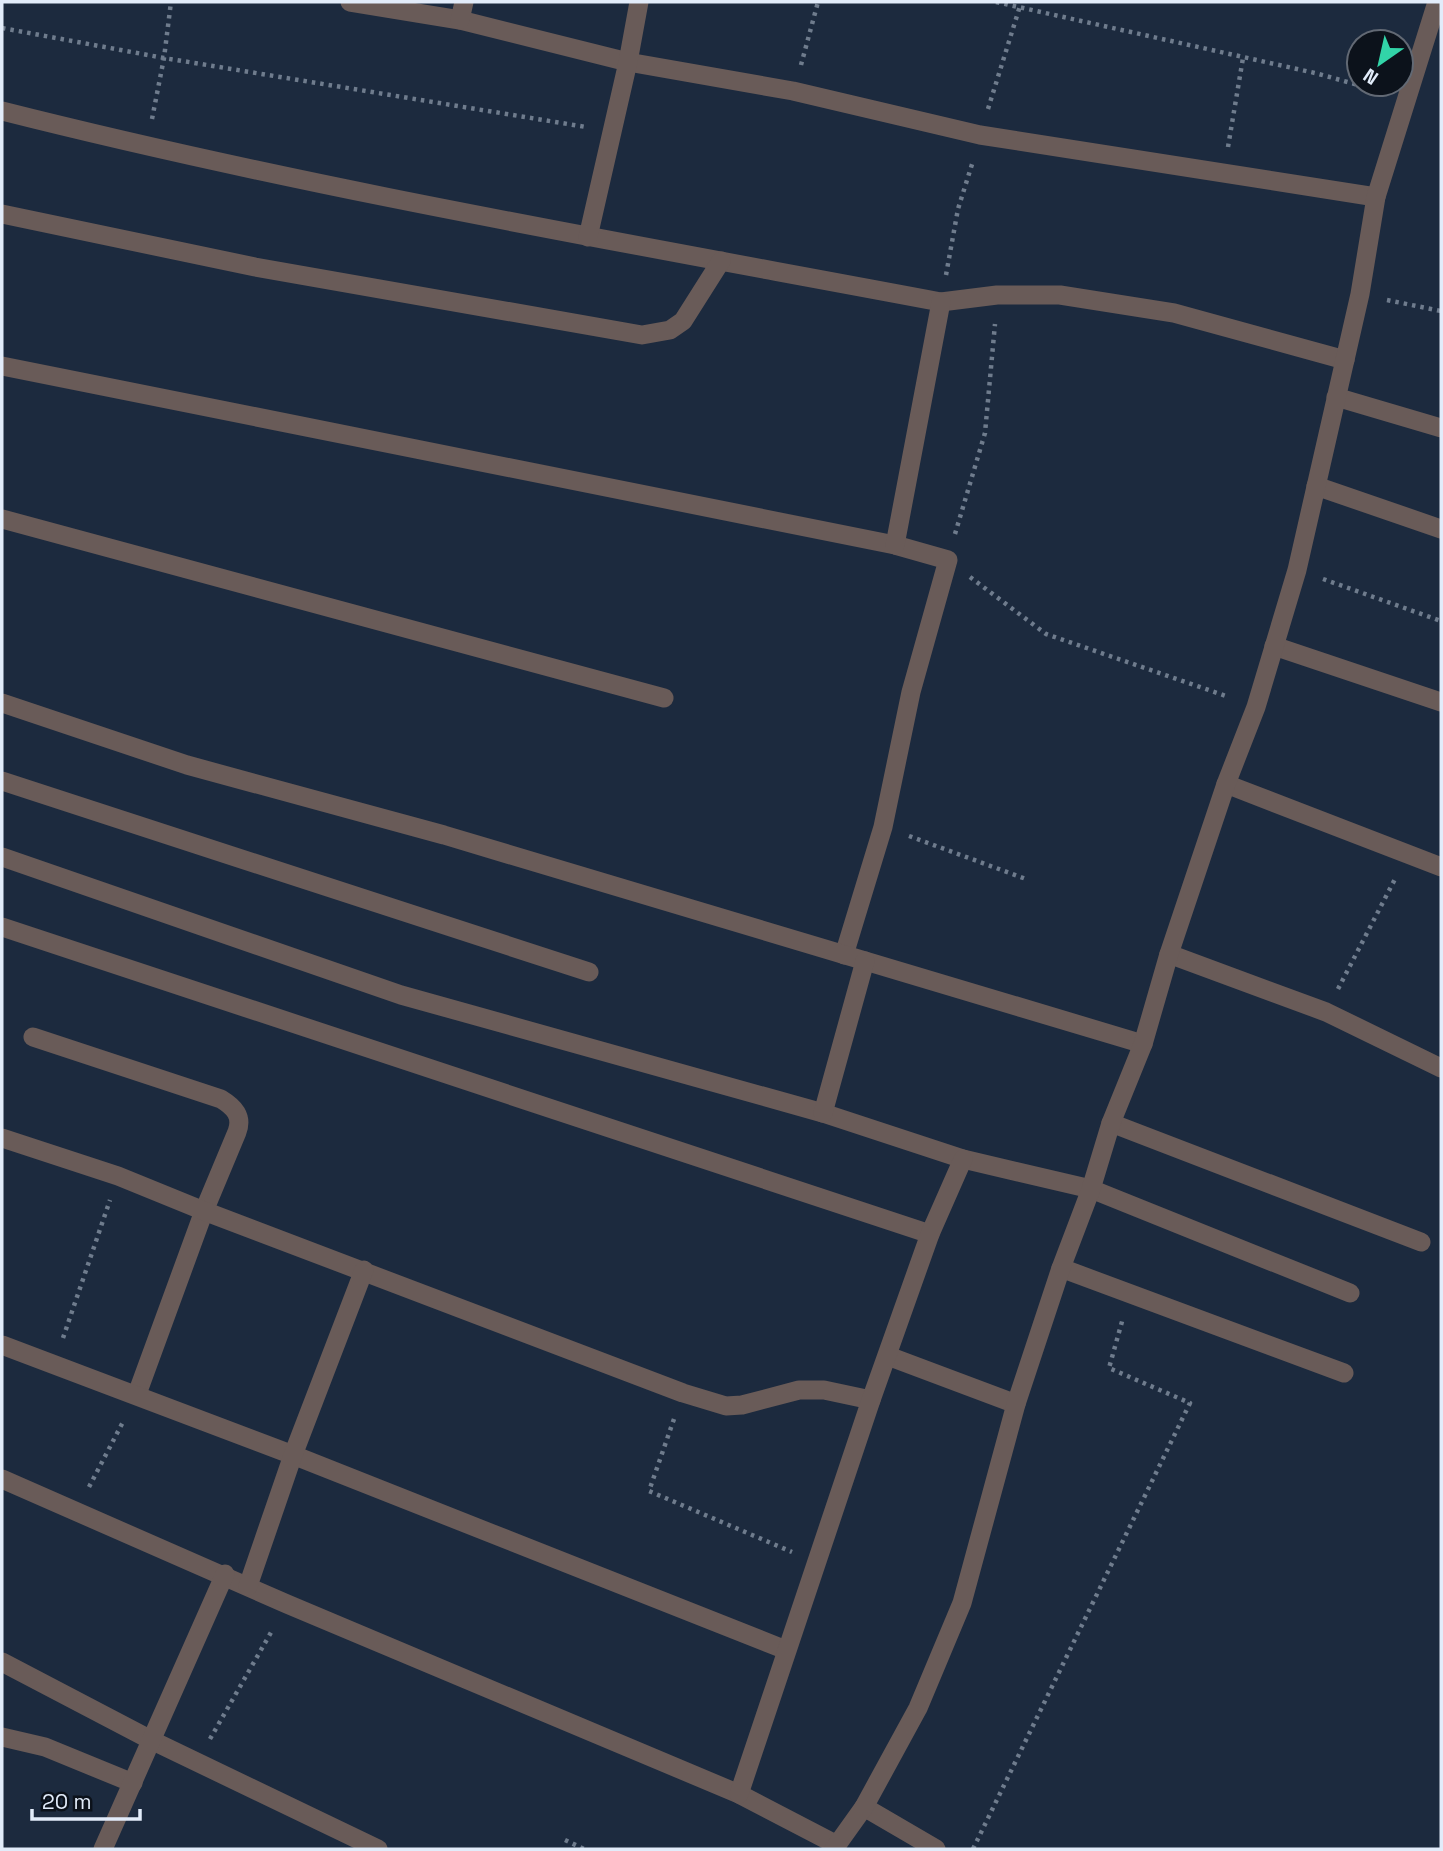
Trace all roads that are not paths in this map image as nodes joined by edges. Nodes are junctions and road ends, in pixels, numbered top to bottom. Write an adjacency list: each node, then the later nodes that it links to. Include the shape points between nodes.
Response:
1 (350, 2): 4 (street)
2 (639, 2): 5 (street)
3 (1437, 2): 7 (street)
4 (462, 11): 5 (street)
5 (628, 62): 7 (street, via 793,91 980,135); 9 (street)
6 (2, 111): 9 (street, via 146,147)
7 (1376, 197): 12 (street)
8 (2, 214): 10 (street, via 255,267 642,335 670,330 683,321)
9 (588, 237): 10 (street)
10 (721, 261): 11 (street)
11 (941, 302): 12 (street, via 997,295 1060,295 1174,313); 19 (street)
12 (1345, 360): 14 (street)
13 (2, 366): 19 (street)
14 (1336, 397): 15 (street); 16 (street)
15 (1441, 428)
16 (1315, 486): 18 (street); 20 (street)
17 (2, 519): 21 (street)
18 (1441, 529)
19 (895, 545): 30 (street, via 948,559 911,692 883,827)
20 (1274, 646): 22 (street); 25 (street)
21 (664, 698)
22 (1441, 702)
23 (2, 704): 30 (street, via 187,765 444,835)
24 (2, 781): 32 (street)
25 (1226, 784): 27 (street); 29 (street)
26 (2, 857): 36 (street, via 401,995)
27 (1441, 867)
28 (2, 927): 42 (street)
29 (1169, 954): 34 (street); 35 (street, via 1326,1012)
30 (844, 955): 31 (street)
31 (865, 961): 34 (street); 36 (street)
32 (589, 972)
33 (33, 1037): 41 (street, via 231,1106 240,1124)
34 (1143, 1044): 37 (street)
35 (1441, 1068)
36 (823, 1113): 39 (street)
37 (1111, 1123): 40 (street); 43 (street)
38 (2, 1138): 41 (street, via 118,1176)
39 (963, 1158): 40 (street); 42 (street)
40 (1091, 1189): 44 (street); 46 (street)
41 (204, 1211): 45 (street); 50 (street)
42 (930, 1234): 48 (street)
43 (1420, 1242)
44 (1061, 1268): 49 (street); 52 (street)
45 (364, 1270): 51 (street, via 726,1406 799,1390); 53 (street)
46 (1350, 1293)
47 (2, 1345): 50 (street)
48 (888, 1356): 51 (street); 52 (street)
49 (1344, 1373)
50 (137, 1394): 53 (street)
51 (871, 1400): 57 (street)
52 (1016, 1404): 63 (street, via 962,1603 918,1708)
53 (293, 1455): 56 (street); 57 (street)
54 (2, 1479): 55 (street)
55 (225, 1574): 56 (street); 60 (street)
56 (248, 1586): 62 (street)
57 (786, 1650): 62 (street)
58 (2, 1662): 60 (street)
59 (2, 1737): 61 (street, via 45,1747)
60 (151, 1740): 61 (street); 66 (street)
61 (133, 1783): 65 (street)
62 (739, 1794): 64 (street)
63 (864, 1807): 64 (street); 67 (street)
64 (835, 1847)
65 (103, 1849)
66 (378, 1849)
67 (936, 1849)

